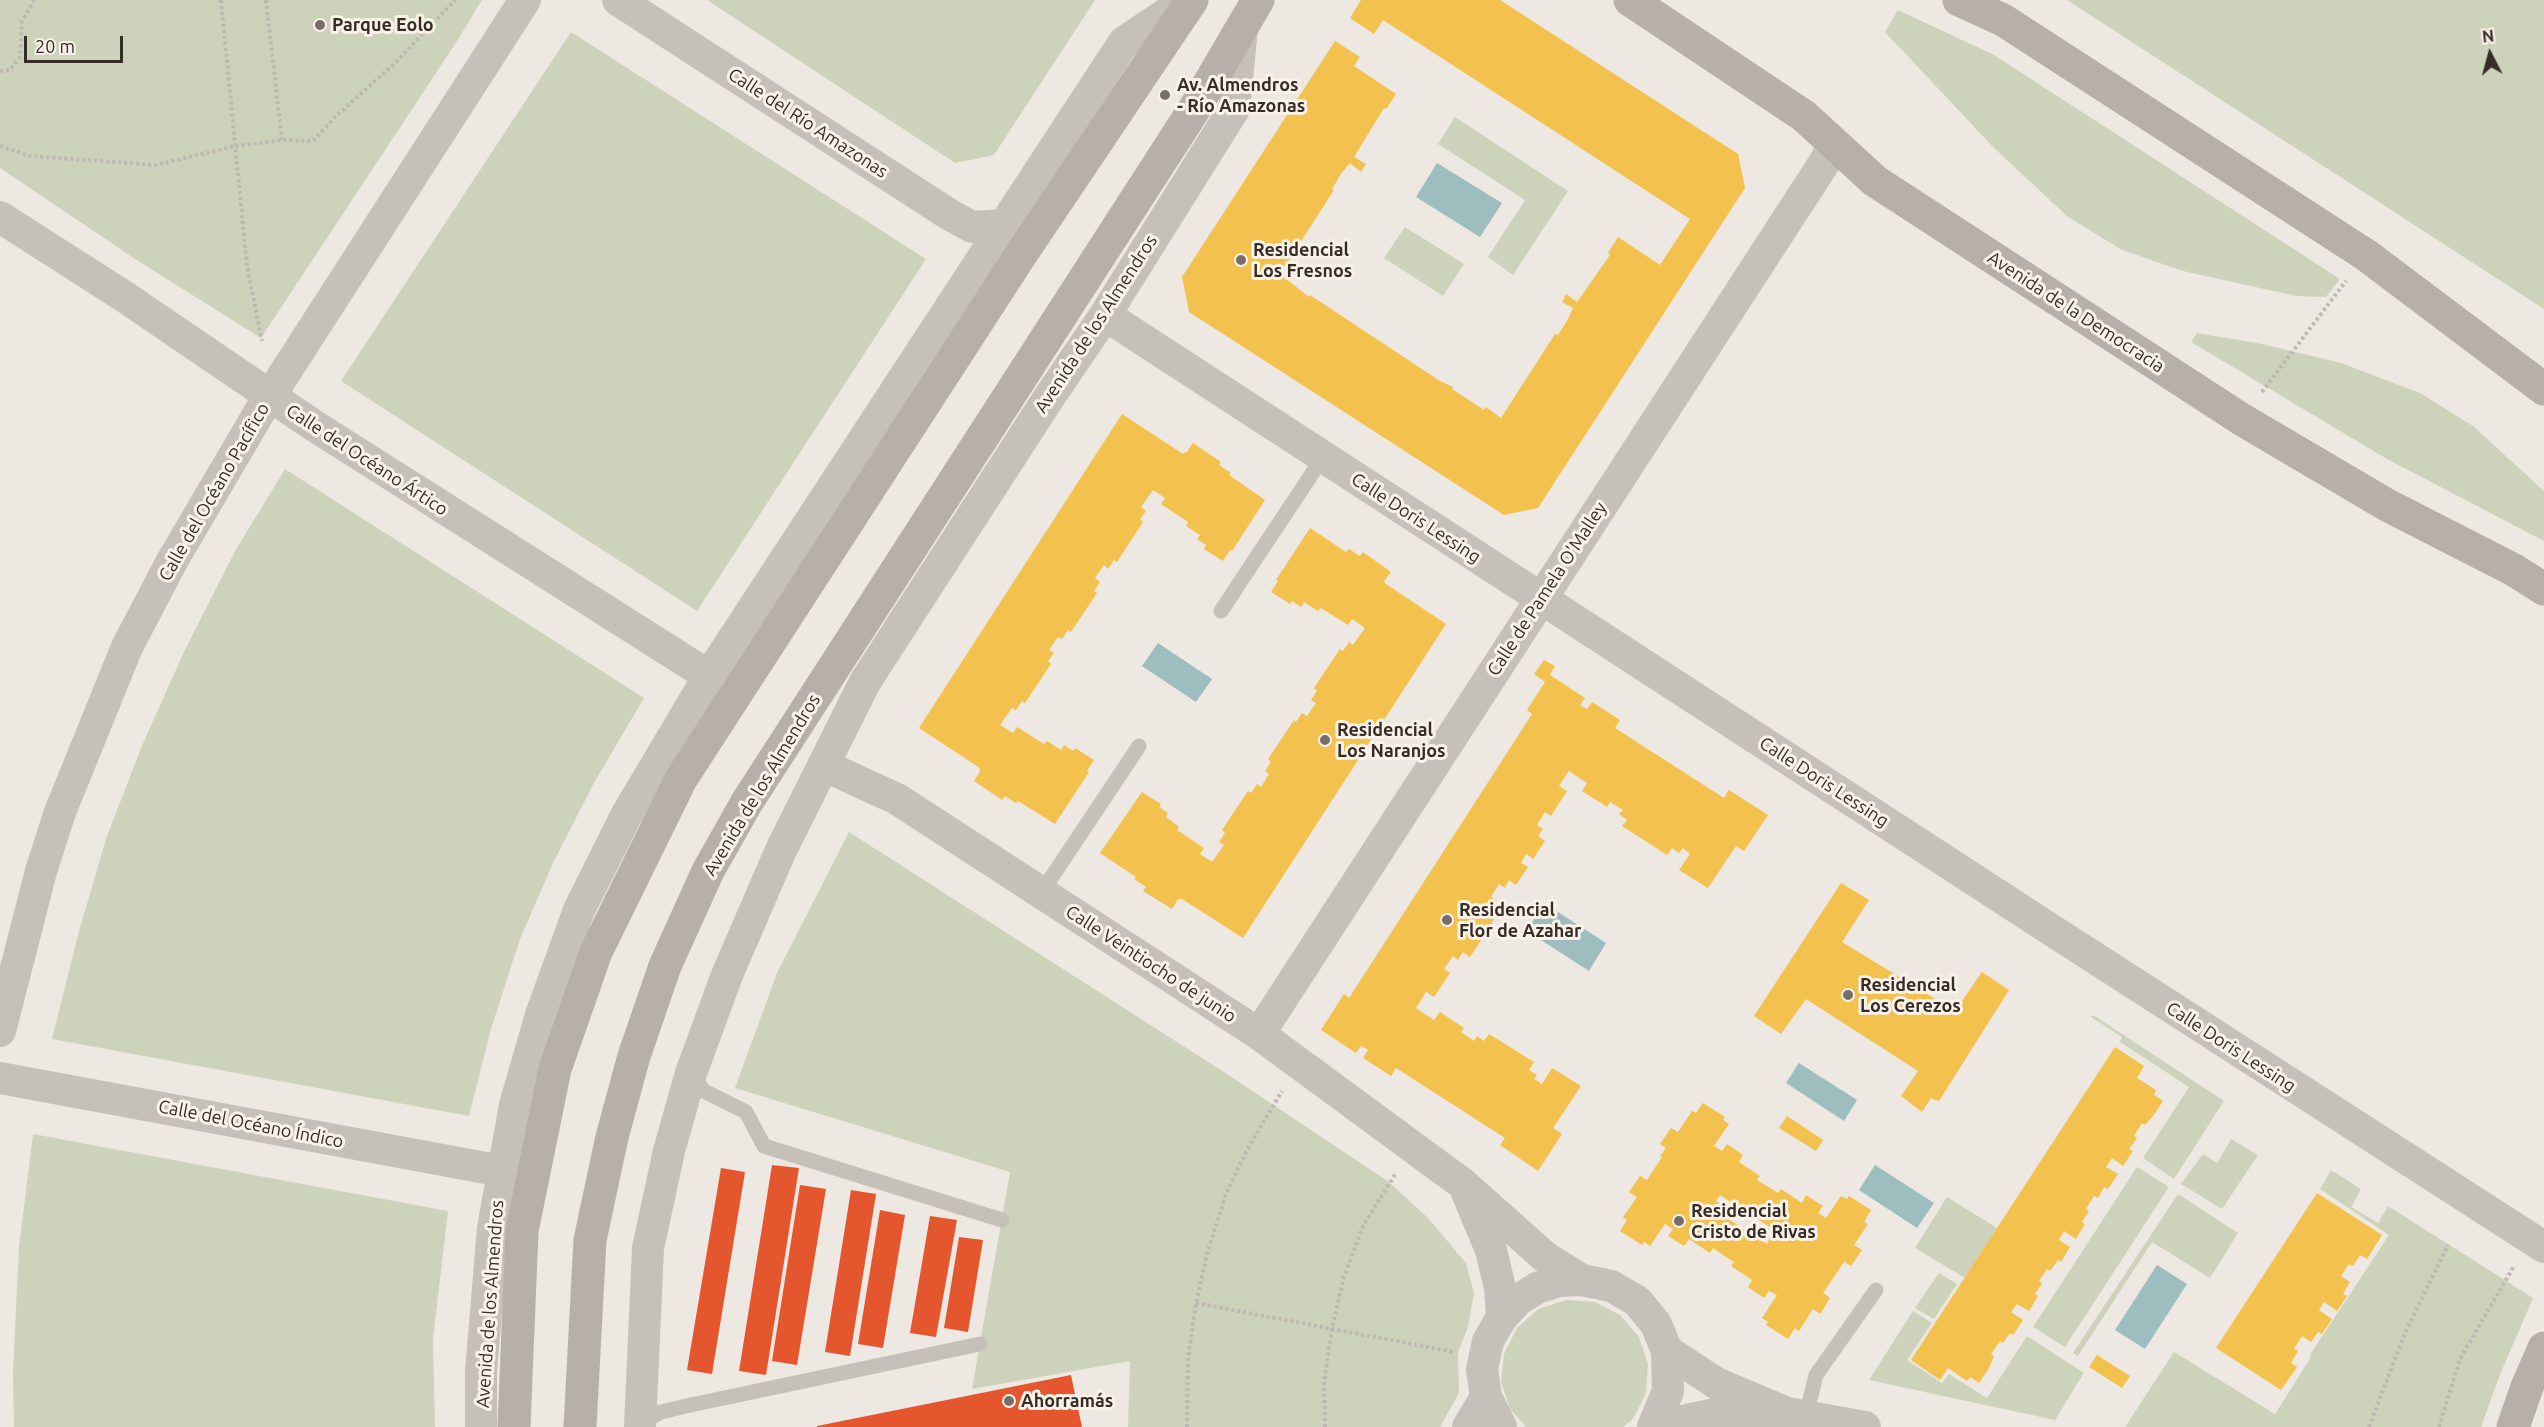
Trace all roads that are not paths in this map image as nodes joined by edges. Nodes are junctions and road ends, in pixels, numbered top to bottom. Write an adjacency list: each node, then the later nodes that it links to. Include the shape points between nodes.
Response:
1 (525, 0): 13 (street, Calle del Océano Pacífico)
2 (618, 0): 10 (street, Calle del Río Amazonas, via 950,215 972,227)
3 (1189, 0): 10 (street, Avenida de los Almendros, via 1124,42); 15 (street, Avenida de los Almendros)
4 (1258, 0): 7 (street, Avenida de los Almendros)
5 (1630, 0): 8 (street, Avenida de la Democracia, via 1804,116)
6 (1959, 0): 12 (street, via 2003,20 2366,255)
7 (1242, 28): 11 (street, Avenida de los Almendros, via 1233,109); 17 (street, Avenida de los Almendros, via 1193,111)
8 (1833, 144): 18 (street, Avenida de la Democracia, via 1875,181 2241,419 2387,505); 19 (street, Calle de Pamela O'Malley)
9 (0, 217): 13 (street, Calle del Océano Ártico)
10 (1004, 225): 16 (street, Avenida de los Almendros)
11 (1105, 315): 14 (street, Calle Doris Lessing); 20 (street, Avenida de los Almendros)
12 (2544, 389)
13 (270, 396): 22 (street, Calle del Océano Ártico); 29 (street, Calle del Océano Pacífico, via 172,561 127,647 91,730 41,871)
14 (1323, 458): 19 (street, Calle Doris Lessing); 21 (lane)
15 (868, 490): 16 (street, Avenida de los Almendros); 26 (street, Avenida de los Almendros, via 681,779)
16 (812, 518): 22 (street, Avenida de los Almendros)
17 (912, 548): 20 (street); 49 (street, Avenida de los Almendros, via 747,802 708,871 665,966 617,1116 590,1240)
18 (2544, 589)
19 (1541, 598): 30 (street, Calle de Pamela O'Malley); 37 (street, Calle Doris Lessing)
20 (914, 607): 24 (street, Avenida de los Almendros, via 865,682)
21 (1221, 611)
22 (709, 676): 25 (street, Avenida de los Almendros)
23 (1139, 746): 27 (lane)
24 (825, 766): 27 (street, Calle Veintiocho de junio, via 897,799); 32 (street, Avenida de los Almendros, via 781,850 727,975)
25 (627, 814): 26 (street); 31 (street, Avenida de los Almendros, via 579,910)
26 (638, 867): 28 (street, Avenida de los Almendros, via 596,952)
27 (1041, 893): 30 (street, Calle Veintiocho de junio)
28 (577, 1007): 31 (street); 48 (street, Avenida de los Almendros, via 555,1069 522,1231)
29 (0, 1030)
30 (1259, 1034): 35 (street, Calle Veintiocho de junio)
31 (533, 1041): 34 (street, Avenida de los Almendros)
32 (692, 1073): 36 (lane, via 704,1091 746,1112 764,1146); 46 (street, Avenida de los Almendros, via 669,1151 648,1248)
33 (0, 1078): 34 (street, Calle del Océano Índico)
34 (502, 1171): 47 (street, Avenida de los Almendros, via 492,1228)
35 (1463, 1184): 38 (street, Calle Veintiocho de junio, via 1545,1257); 40 (street, via 1491,1250)
36 (1002, 1220)
37 (2537, 1243)
38 (1582, 1280): 40 (street, via 1559,1281 1538,1288 1518,1300); 43 (street, via 1611,1286 1637,1301 1656,1324)
39 (1876, 1290): 45 (lane, via 1816,1375)
40 (1502, 1317): 44 (street, via 1488,1341 1482,1369)
41 (980, 1344): 46 (lane, via 686,1406 661,1412)
42 (2544, 1348): 54 (street)
43 (1667, 1351): 45 (street, via 1716,1383); 52 (street, via 1668,1391)
44 (1486, 1397): 50 (street); 51 (street)
45 (1796, 1414): 52 (street, via 1715,1414); 53 (street)
46 (640, 1425)
47 (481, 1427)
48 (514, 1427)
49 (580, 1427)
50 (1468, 1427)
51 (1501, 1427)
52 (1654, 1427)
53 (1865, 1427)
54 (2512, 1427)

